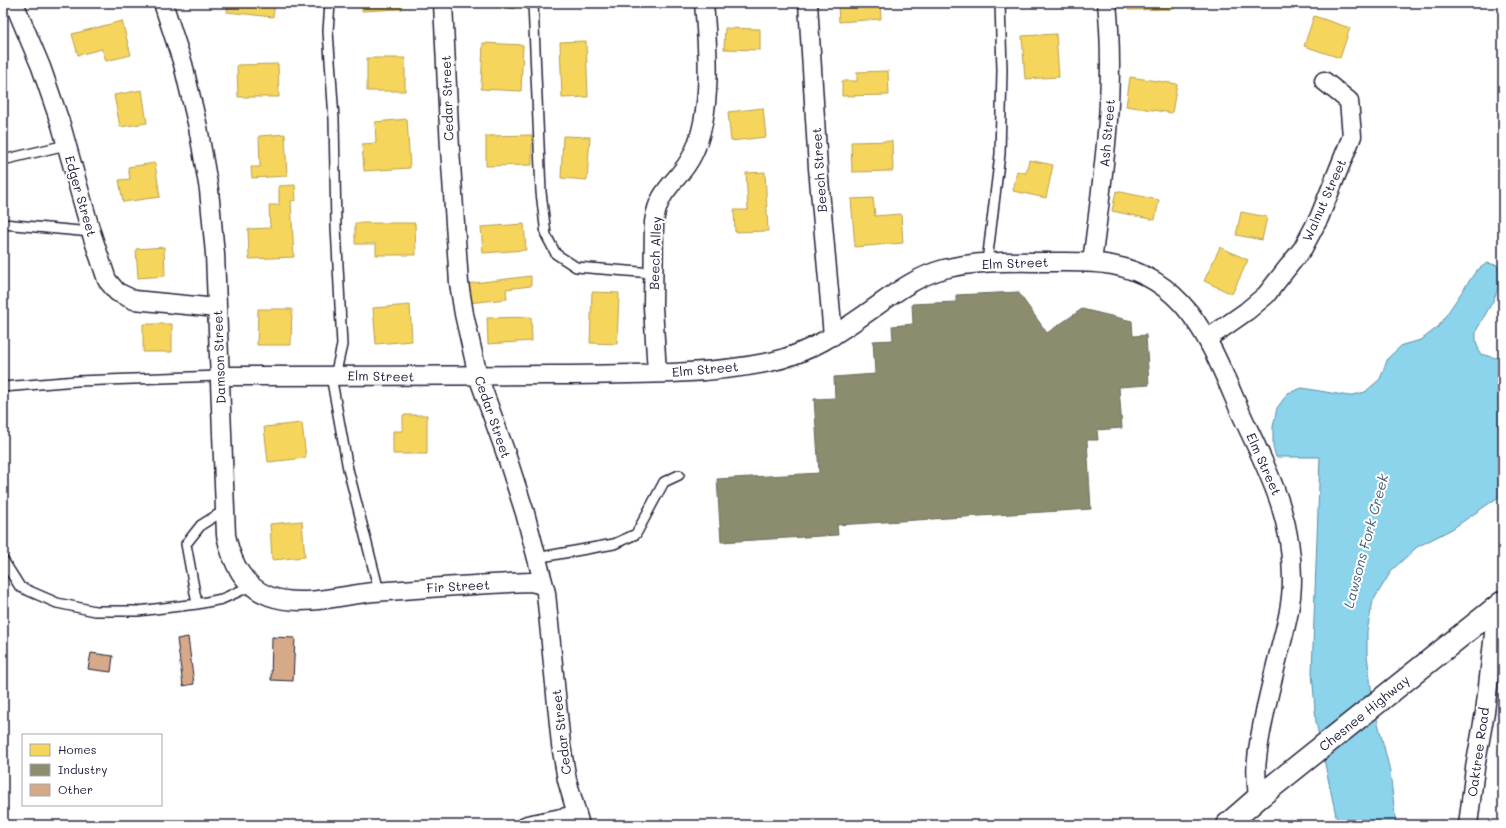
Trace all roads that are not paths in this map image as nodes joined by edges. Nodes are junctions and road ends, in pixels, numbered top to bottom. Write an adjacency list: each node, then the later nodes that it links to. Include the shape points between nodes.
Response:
1 (14, 3): 11 (street, Edger Street, via 41,68)
2 (330, 3): 23 (lane, via 328,32 334,119 342,345)
3 (443, 3): 24 (street, Cedar Street, via 459,283)
4 (533, 3): 17 (lane, via 541,192 546,235 556,254 576,267)
5 (704, 3): 17 (street, Beech Alley, via 708,45 703,125 687,165 667,187 656,209)
6 (808, 3): 19 (street, Beech Street, via 818,168)
7 (1000, 3): 15 (lane, via 1000,154)
8 (1107, 3): 16 (street, Ash Street, via 1111,70 1108,130)
9 (167, 6): 18 (street, Damson Street, via 198,127 215,254)
10 (1324, 81): 20 (street, Walnut Street, via 1349,101 1352,136 1319,218 1303,248 1266,295)
11 (66, 145): 12 (lane); 14 (street, Edger Street)
12 (3, 160)
13 (3, 224): 14 (lane)
14 (91, 232): 18 (street, Edger Street, via 107,280 117,292 134,300)
15 (987, 262): 16 (street, Elm Street); 19 (street, Elm Street, via 948,268 905,285)
16 (1092, 262): 20 (street, Elm Street, via 1129,269 1163,286 1188,309)
17 (653, 273): 21 (street, Beech Alley)
18 (217, 308): 22 (street, Damson Street)
19 (833, 336): 21 (street, Elm Street, via 770,362)
20 (1207, 339): 35 (street, Elm Street, via 1277,490 1286,519 1290,549 1290,610 1274,671 1256,763)
21 (657, 373): 24 (street, Elm Street)
22 (219, 376): 23 (street, Elm Street); 25 (lane, via 77,381); 27 (street, Damson Street)
23 (333, 376): 24 (street, Elm Street); 32 (lane, via 348,469)
24 (478, 376): 28 (street, Cedar Street, via 506,451)
25 (3, 387)
26 (679, 475): 28 (lane, via 664,482 636,534 614,544)
27 (225, 510): 31 (street, Damson Street, via 230,554 238,571); 33 (lane, via 201,525 186,544)
28 (536, 558): 30 (street, Cedar Street)
29 (3, 560): 33 (lane, via 20,587 57,603 95,611 138,611)
30 (544, 585): 32 (street, Fir Street, via 531,582 451,585); 36 (street, Cedar Street, via 549,611 561,745)
31 (251, 586): 32 (street, Damson Street, via 268,596 286,601); 33 (lane, via 222,599)
32 (375, 592)
33 (197, 604)
34 (1500, 604): 35 (main road, Chesnee Highway); 39 (street, Oaktree Road)
35 (1258, 798): 38 (main road, Chesnee Highway)
36 (578, 820): 37 (street)
37 (527, 825)
38 (1227, 825)
39 (1468, 825)

